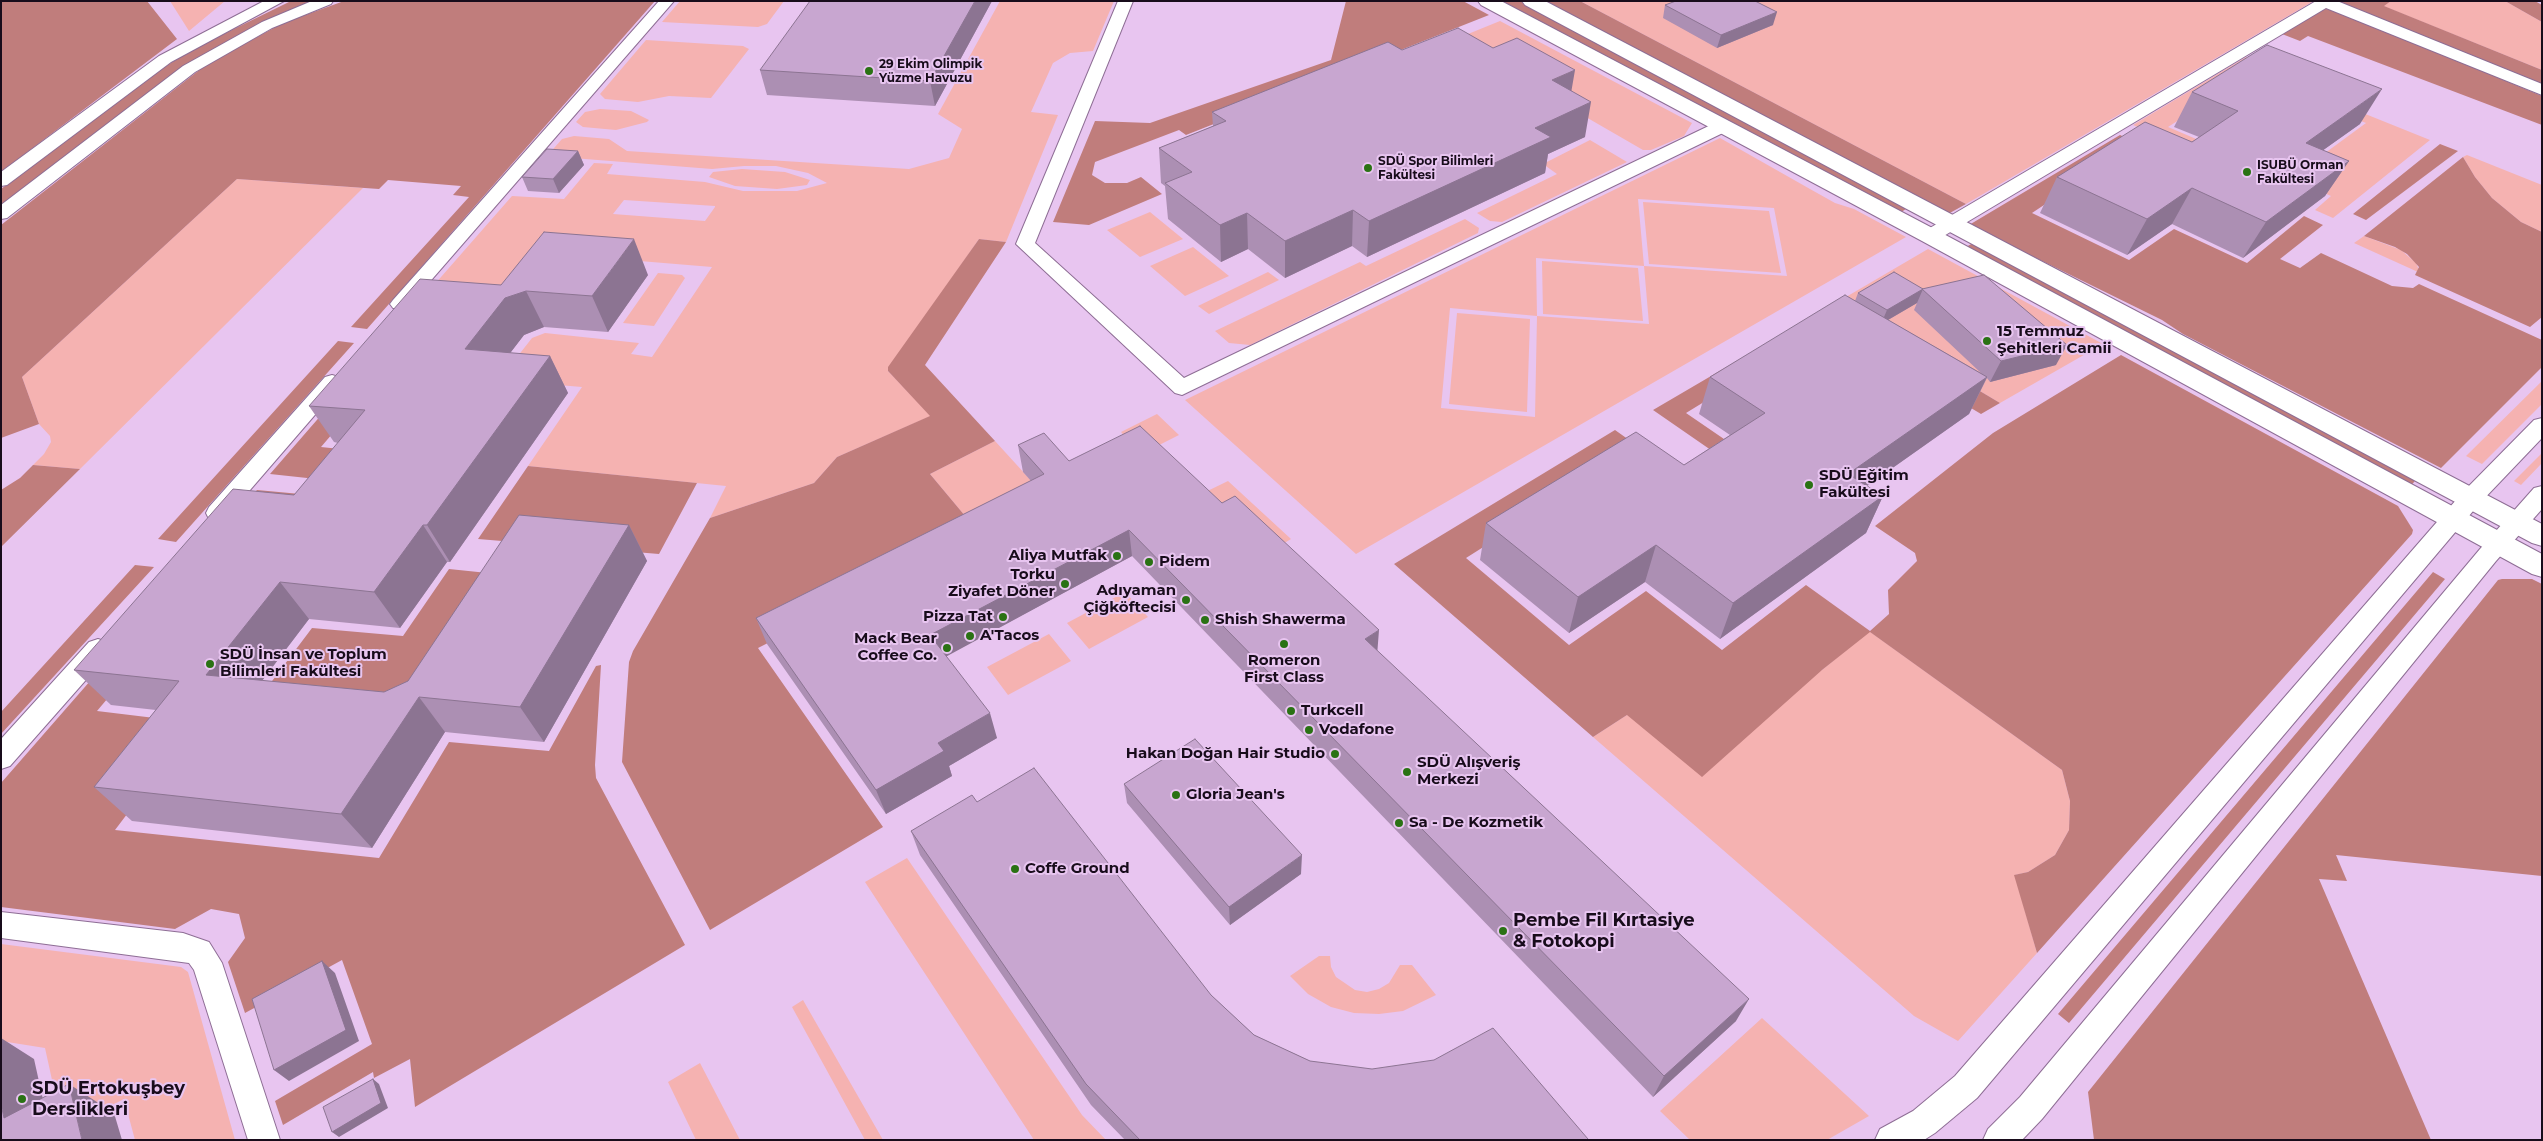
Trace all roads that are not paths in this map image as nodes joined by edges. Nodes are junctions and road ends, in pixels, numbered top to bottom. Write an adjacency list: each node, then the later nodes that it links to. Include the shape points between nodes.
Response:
1 (239, 1): 9 (street)
2 (277, 1): 9 (street)
3 (326, 1): 13 (street, via 267,25 189,70)
4 (667, 1): 16 (street)
5 (1126, 1): 11 (street, via 1025,244 1182,388)
6 (1487, 1): 11 (street)
7 (1531, 1): 14 (street)
8 (2325, 2): 10 (street); 14 (street)
9 (185, 48): 12 (street, via 127,86)
10 (2542, 90)
11 (1723, 126): 15 (street)
12 (1, 181)
13 (1, 214)
14 (1951, 224): 15 (street); 20 (street)
15 (1930, 236): 21 (street)
16 (386, 321)
17 (347, 365): 23 (street)
18 (2542, 425): 20 (street)
19 (2542, 494): 22 (street)
20 (2471, 498): 21 (street); 22 (street)
21 (2453, 520): 25 (street); 31 (street, via 1966,1087 1924,1122)
22 (2516, 522): 24 (street); 25 (street)
23 (206, 525)
24 (2542, 536)
25 (2498, 543): 26 (street); 32 (street, via 2031,1108)
26 (2542, 567)
27 (110, 635): 28 (street)
28 (1, 758)
29 (1, 925): 30 (street, via 183,947 199,952 207,963)
30 (264, 1140)
31 (1890, 1140)
32 (1999, 1140)

